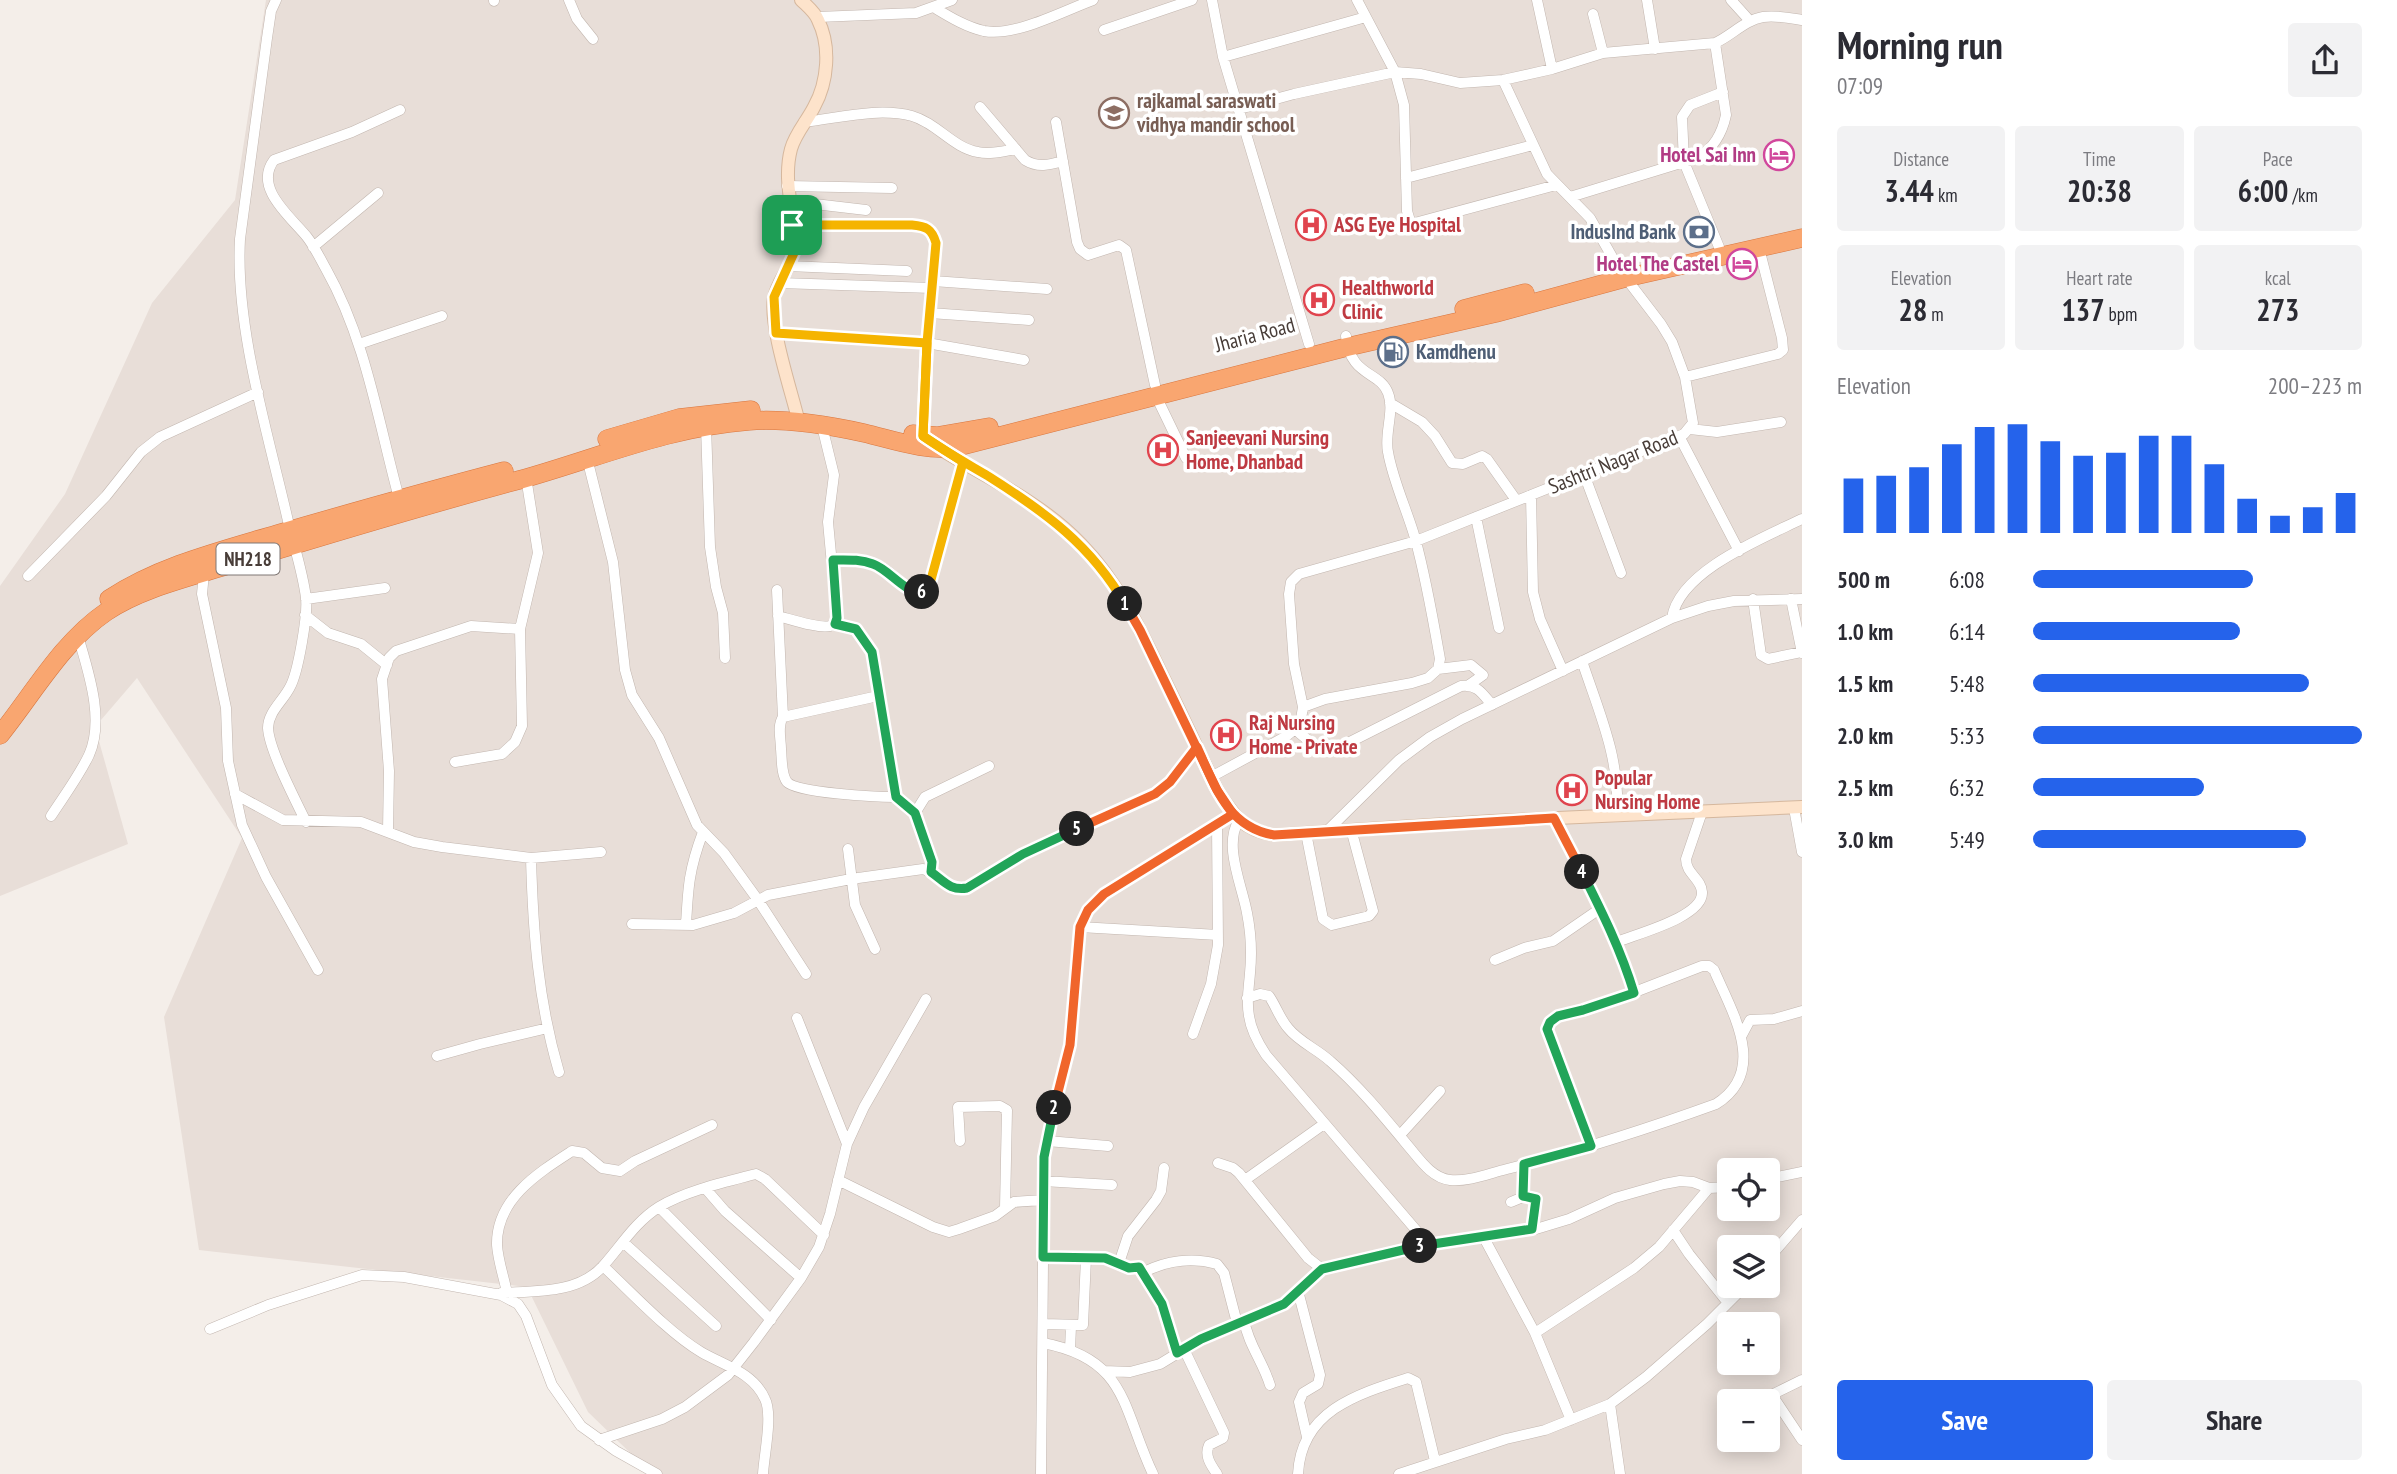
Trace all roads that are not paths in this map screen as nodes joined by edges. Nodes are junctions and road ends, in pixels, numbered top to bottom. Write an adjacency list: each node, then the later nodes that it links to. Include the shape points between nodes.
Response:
1 (276, 0): 68 (street, via 240,239 241,298)
2 (569, 0): 19 (street)
3 (801, 0): 14 (main road)
4 (952, 0): 12 (street)
5 (1093, 0): 12 (street, via 996,33 970,27)
6 (1192, 0): 18 (street)
7 (1212, 0): 23 (street)
8 (1357, 0): 15 (street)
9 (1537, 0): 24 (street)
10 (1647, 0): 21 (street)
11 (1731, 0): 17 (street)
12 (935, 8): 14 (street, via 895,16)
13 (1593, 13): 22 (street)
14 (818, 17): 31 (main road, via 825,71)
15 (1366, 17): 23 (street); 25 (street)
16 (1802, 20): 17 (street, via 1763,17)
17 (1750, 21): 20 (street)
18 (1104, 30)
19 (593, 39)
20 (1714, 43): 21 (street); 27 (street)
21 (1655, 49): 22 (street)
22 (1603, 52): 24 (street)
23 (1223, 57): 29 (street)
24 (1552, 69): 26 (street)
25 (1395, 72): 26 (street, via 1460,83); 29 (street); 37 (street, via 1404,105)
26 (1503, 80): 33 (street)
27 (1723, 92): 36 (street, via 1726,115 1717,141 1705,153); 36 (street, via 1685,110)
28 (980, 107): 34 (street)
29 (1239, 109): 64 (street)
30 (400, 110): 48 (street, via 274,160 270,166 275,199)
31 (804, 122): 34 (street, via 902,114 932,125 976,152); 38 (main road, via 791,146)
32 (1056, 122): 35 (street)
33 (1533, 145): 37 (street); 39 (street)
34 (1016, 149): 35 (street, via 1032,164)
35 (1063, 161): 67 (street, via 1080,249 1088,255 1119,245 1128,254)
36 (1684, 162): 42 (street); 49 (street)
37 (1406, 177): 39 (street, via 1411,224)
38 (787, 186): 40 (street); 43 (main road)
39 (1556, 186): 42 (street, Sashtri Nagar Road)
40 (892, 188)
41 (377, 193): 48 (street)
42 (1570, 197): 53 (street, Sashtri Nagar Road, via 1590,218)
43 (789, 201): 44 (street); 45 (main road)
44 (866, 210)
45 (792, 225): 51 (main road, via 794,253); 55 (street, via 927,228 936,243)
46 (1802, 226): 49 (highway, Jharia Road / NH218)
47 (1802, 238): 50 (highway, Jharia Road / NH218)
48 (313, 247): 63 (street, via 338,290)
49 (1719, 247): 53 (highway, Jharia Road / NH218)
50 (1759, 248): 53 (highway, Jharia Road / NH218); 66 (street, via 1783,351)
51 (788, 266): 52 (street); 54 (main road)
52 (907, 271)
53 (1622, 274): 61 (highway, Jharia Road / NH218); 66 (street, Sashtri Nagar Road, via 1661,324)
54 (780, 283): 55 (street); 60 (main road, via 774,297)
55 (933, 284): 56 (street); 57 (street)
56 (1047, 289)
57 (930, 313): 59 (street); 62 (street)
58 (442, 316): 63 (street)
59 (1029, 320)
60 (776, 333): 62 (street); 70 (main road)
61 (1347, 341): 64 (highway, Jharia Road / NH218); 67 (highway, Jharia Road / NH218); 69 (street, via 1354,363 1388,392)
62 (927, 343): 65 (street); 75 (street)
63 (359, 344): 85 (street)
64 (1308, 344): 67 (highway, Jharia Road / NH218)
65 (1024, 359)
66 (1685, 377): 74 (street, Sashtri Nagar Road, via 1693,416)
67 (1156, 391): 75 (highway, Jharia Road / NH218, via 1002,425); 77 (highway, Jharia Road / NH218, via 1035,428); 79 (street)
68 (258, 392): 89 (street); 95 (street, via 148,445)
69 (1390, 403): 86 (street, via 1429,429 1452,463 1482,456 1487,459); 90 (street, via 1388,453)
70 (798, 417): 72 (highway, NH218); 73 (highway, NH218); 75 (highway, NH218, via 866,423); 78 (highway, NH218, via 754,410 695,415 642,428)
71 (1781, 422): 74 (street, via 1717,432)
72 (706, 426): 78 (highway, NH218); 109 (street, via 710,547 723,612)
73 (822, 426): 77 (highway, NH218); 92 (street, via 834,475 828,522)
74 (1690, 429): 76 (street, Sashtri Nagar Road)
75 (923, 436): 77 (main road)
76 (1679, 436): 82 (street, Sashtri Nagar Road); 91 (street)
77 (941, 450): 80 (main road)
78 (578, 458): 81 (highway, NH218); 140 (street, via 614,562 625,670 632,695 659,738 696,825)
79 (1186, 458)
80 (963, 462): 92 (street, via 929,587 912,592 872,563); 122 (main road, via 1054,520 1100,565 1140,630)
81 (549, 465): 83 (highway, NH218); 85 (highway, NH218)
82 (1584, 474): 84 (street, Sashtri Nagar Road); 94 (street)
83 (526, 477): 89 (highway, NH218); 106 (street, via 538,553)
84 (1531, 495): 86 (street, Sashtri Nagar Road); 113 (street, via 1533,592)
85 (398, 498): 89 (highway, NH218)
86 (1516, 500): 87 (street, Sashtri Nagar Road)
87 (1476, 516): 90 (street, Sashtri Nagar Road); 105 (street)
88 (1802, 519): 91 (street)
89 (292, 537): 93 (highway, NH218); 98 (street); 118 (highway, NH218, via 205,555 132,584 72,628)
90 (1416, 541): 112 (street, via 1440,659); 117 (street, Sashtri Nagar Road, via 1299,574 1291,582 1294,664)
91 (1739, 551): 103 (street, via 1686,590 1673,608)
92 (833, 560): 104 (street)
93 (204, 573): 107 (highway, NH218, via 126,600); 126 (street, via 202,594 226,708 228,761)
94 (1621, 573)
95 (28, 576)
96 (386, 588): 98 (street)
97 (777, 590): 102 (street)
98 (306, 599): 101 (street)
99 (1753, 599): 100 (street); 103 (street); 108 (street, via 1761,655 1768,659)
100 (1797, 599): 108 (street)
101 (305, 615): 111 (street, via 328,633 361,644); 135 (street, via 293,681 268,726)
102 (778, 616): 104 (street, via 822,626); 119 (street)
103 (1672, 618): 110 (street)
104 (835, 624): 115 (street, via 856,629 868,644)
105 (1499, 628)
106 (520, 629): 111 (street, via 464,628 396,651); 123 (street, via 520,733 502,754)
107 (78, 636): 121 (highway, NH218); 132 (street, via 92,695 93,740 90,753)
108 (1802, 653)
109 (725, 658)
110 (1582, 661): 113 (street); 131 (street, via 1616,768)
111 (387, 665): 138 (street, via 382,679)
112 (1438, 669): 114 (street, via 1471,665 1483,675); 117 (street, via 1412,683)
113 (1563, 671): 116 (street)
114 (1469, 685): 116 (street, via 1478,688); 120 (street, via 1340,747 1322,748)
115 (878, 696): 119 (street); 127 (street)
116 (1492, 705): 139 (street, via 1430,737 1399,760)
117 (1303, 707): 120 (street)
118 (0, 716)
119 (783, 717): 127 (street, via 783,772 788,783 797,788)
120 (1295, 729): 125 (street)
121 (0, 735)
122 (1197, 747): 125 (main road); 146 (street, via 1155,794 1023,854 967,888 951,888)
123 (455, 762)
124 (989, 766): 129 (street, via 925,797)
125 (1211, 777): 133 (main road)
126 (235, 794): 135 (street, via 283,820); 157 (street, via 256,858)
127 (896, 797): 129 (street)
128 (1798, 808): 130 (main road); 144 (street)
129 (915, 813): 146 (street, via 932,862)
130 (1702, 813): 131 (main road); 154 (street, via 1686,859 1701,887 1700,903 1693,911)
131 (1617, 815): 134 (main road)
132 (51, 816)
133 (1236, 817): 136 (street); 141 (main road, via 1262,833); 160 (street, via 1231,838 1250,926)
134 (1554, 818): 137 (main road); 149 (street)
135 (306, 822): 138 (street, via 361,822)
136 (1217, 823): 152 (street, via 1104,894 1088,910); 153 (street)
137 (1351, 829): 139 (main road); 141 (street, via 1373,911 1332,925 1323,919)
138 (388, 831): 145 (street, via 414,842)
139 (1326, 831): 141 (main road)
140 (704, 832): 148 (street); 151 (street, via 688,879)
141 (1306, 832)
142 (848, 849): 147 (street)
143 (601, 852): 145 (street)
144 (1802, 852)
145 (531, 858): 164 (street, via 536,966)
146 (931, 872): 147 (street, via 923,869)
147 (851, 879): 148 (street); 155 (street, via 855,905)
148 (758, 900): 151 (street, via 734,913); 158 (street)
149 (1601, 908): 154 (street); 156 (street, via 1553,941)
150 (632, 924): 151 (street)
151 (686, 925)
152 (1080, 927): 153 (street); 174 (street, via 1070,1045)
153 (1218, 935): 165 (street, via 1213,975)
154 (1617, 942): 159 (street)
155 (875, 949)
156 (1495, 960)
157 (318, 970)
158 (806, 974)
159 (1634, 993): 166 (street, via 1709,966); 177 (street, via 1558,1016 1547,1029)
160 (1247, 998): 170 (street, via 1252,1028 1266,1055); 172 (street, via 1269,996 1295,1036 1331,1062)
161 (926, 999): 175 (street)
162 (1802, 1011): 166 (street, via 1749,1020)
163 (797, 1017): 175 (street)
164 (548, 1028): 167 (street); 168 (street)
165 (1193, 1034)
166 (1742, 1035): 177 (street, via 1742,1065 1726,1097)
167 (437, 1056)
168 (559, 1072)
169 (1440, 1091): 172 (street)
170 (1324, 1124): 184 (street); 201 (street)
171 (712, 1125): 211 (street, via 620,1171 601,1168 580,1151 572,1151 536,1176 501,1218 497,1244)
172 (1399, 1135): 179 (street, via 1424,1165 1450,1180)
173 (960, 1141): 194 (street, via 958,1107 1000,1106 1007,1110)
174 (1046, 1141): 176 (street); 185 (street)
175 (847, 1144): 183 (street)
176 (1108, 1146)
177 (1591, 1146): 179 (street)
178 (1218, 1163): 184 (street, via 1233,1168)
179 (1524, 1164): 190 (street)
180 (1164, 1168): 205 (street, via 1161,1191 1128,1236)
181 (1802, 1172): 182 (street)
182 (1780, 1177)
183 (838, 1180): 194 (street, via 942,1231 959,1229); 198 (street)
184 (1245, 1180): 207 (street)
185 (1043, 1181): 186 (street); 191 (street)
186 (1112, 1185)
187 (705, 1188): 193 (street); 198 (street, via 760,1175); 209 (street)
188 (1709, 1188): 189 (street); 196 (street, via 1680,1181 1639,1190); 197 (street)
189 (1717, 1188)
190 (1523, 1196): 192 (street); 196 (street, via 1536,1199)
191 (1043, 1200): 194 (street, via 1014,1202); 203 (street)
192 (1511, 1202)
193 (659, 1207): 200 (street); 215 (street)
194 (1004, 1208)
195 (1802, 1220): 202 (street)
196 (1532, 1229): 199 (street)
197 (1673, 1230): 214 (street); 221 (street, via 1634,1268)
198 (824, 1235): 209 (street)
199 (1483, 1236): 201 (street); 221 (street)
200 (622, 1242): 206 (street); 218 (street)
201 (1428, 1244): 207 (street)
202 (1780, 1245)
203 (1043, 1257): 204 (street); 217 (street)
204 (1086, 1258): 205 (street); 219 (street, via 1084,1324)
205 (1119, 1263): 208 (street)
206 (603, 1266): 211 (street, via 573,1285); 225 (street, via 685,1342)
207 (1322, 1269): 210 (street)
208 (1144, 1272): 216 (street, via 1180,1261 1217,1264); 224 (street)
209 (801, 1278): 215 (street)
210 (1298, 1292): 216 (street, via 1276,1308); 233 (street, via 1320,1376 1299,1402)
211 (508, 1293): 212 (street)
212 (492, 1294): 220 (street, via 404,1277 362,1275); 234 (street, via 518,1304 552,1385 581,1426)
213 (1733, 1298): 214 (street)
214 (1728, 1303): 230 (street)
215 (771, 1320): 225 (street)
216 (1240, 1322): 224 (street); 228 (street)
217 (1043, 1324): 219 (street); 222 (street)
218 (716, 1326)
219 (1071, 1326): 223 (street)
220 (209, 1329)
221 (1535, 1333): 232 (street)
222 (1043, 1343): 223 (street); 239 (street)
223 (1070, 1350): 226 (street)
224 (1180, 1351): 226 (street, via 1146,1370); 241 (street, via 1224,1433 1207,1451)
225 (735, 1367): 234 (street, via 712,1388 662,1419); 238 (street, via 767,1403)
226 (1104, 1371): 240 (street, via 1130,1412)
227 (1802, 1380): 229 (street)
228 (1270, 1385)
229 (1780, 1391)
230 (1610, 1404): 232 (street); 244 (street)
231 (1780, 1407): 235 (street)
232 (1571, 1420): 236 (street)
233 (1307, 1437): 236 (street, via 1343,1402 1412,1378); 242 (street)
234 (600, 1440): 237 (street)
235 (1802, 1440)
236 (1436, 1461): 243 (street)
237 (657, 1474)
238 (763, 1474)
239 (1041, 1474)
240 (1153, 1474)
241 (1217, 1474)
242 (1298, 1474)
243 (1399, 1474)
244 (1620, 1474)

